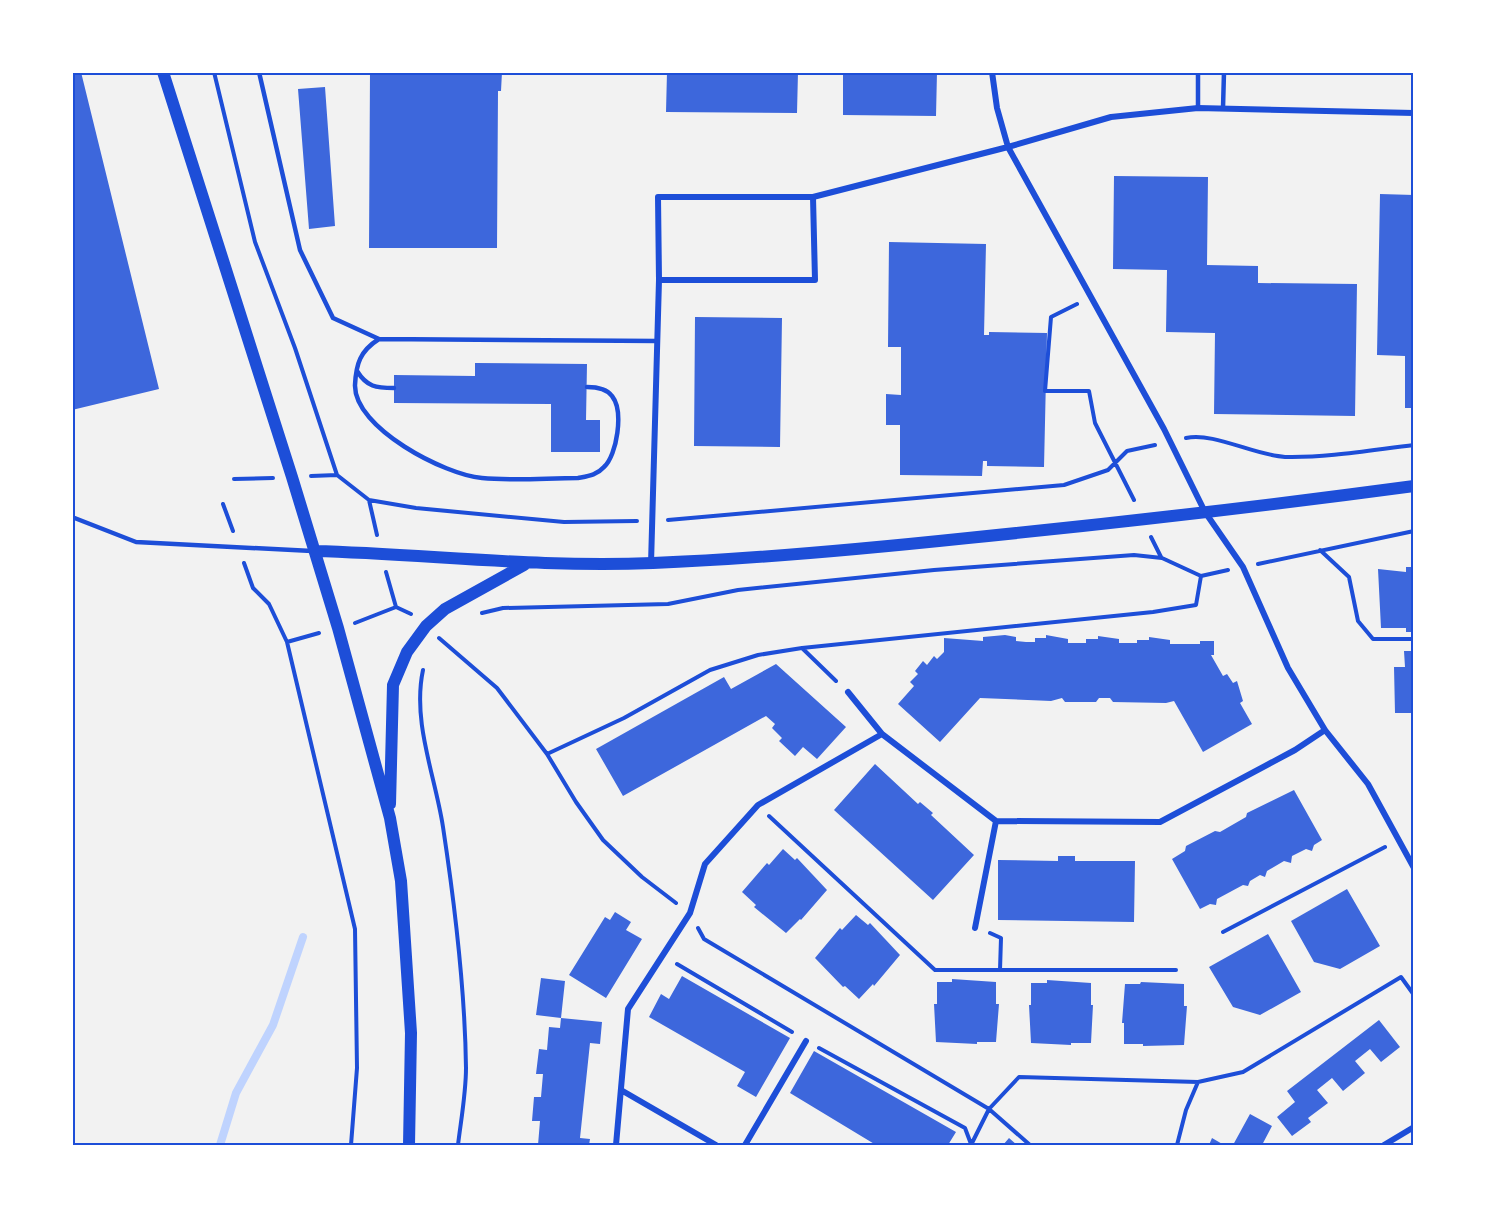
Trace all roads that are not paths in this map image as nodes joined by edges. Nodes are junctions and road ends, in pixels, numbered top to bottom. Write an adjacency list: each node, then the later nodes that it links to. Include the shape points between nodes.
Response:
1 (163, 72): 20 (main road)
2 (259, 72): 12 (lane, via 300,250 333,318)
3 (992, 72): 9 (street)
4 (1198, 72): 6 (lane)
5 (1224, 72): 7 (lane)
6 (1198, 108): 7 (street); 9 (street, via 1111,117)
7 (1223, 108): 8 (street)
8 (1414, 113)
9 (1008, 147): 10 (street); 18 (street, via 1164,429)
10 (813, 197): 11 (street, via 658,197); 11 (street, via 815,280)
11 (659, 280): 13 (street)
12 (379, 339): 13 (lane); 14 (lane, via 367,347)
13 (657, 341): 22 (street)
14 (356, 370): 15 (lane, via 355,389 360,407 376,425 417,454 481,478 578,478 603,469 616,446 616,401 599,387); 16 (lane, via 364,383)
15 (587, 387)
16 (394, 388)
17 (1414, 486): 18 (main road)
18 (1205, 513): 22 (main road, via 820,553); 24 (street, via 1243,567 1288,668)
19 (72, 517): 20 (lane, via 136,542)
20 (315, 551): 21 (main road); 26 (main road)
21 (525, 564): 22 (main road); 26 (main road, via 445,609 407,652 393,685)
22 (651, 564)
23 (848, 692): 25 (street)
24 (1325, 730): 27 (street, via 1160,822); 28 (street, via 1368,784)
25 (882, 734): 27 (street); 31 (street, via 758,805 705,864 690,913 628,1009)
26 (390, 818): 33 (main road, via 401,881 411,1033)
27 (996, 821): 29 (street)
28 (1414, 868)
29 (975, 928)
30 (806, 1041): 36 (street)
31 (621, 1090): 34 (street); 35 (street)
32 (1414, 1126): 37 (street)
33 (409, 1145)
34 (616, 1145)
35 (716, 1145)
36 (745, 1145)
37 (1384, 1145)

